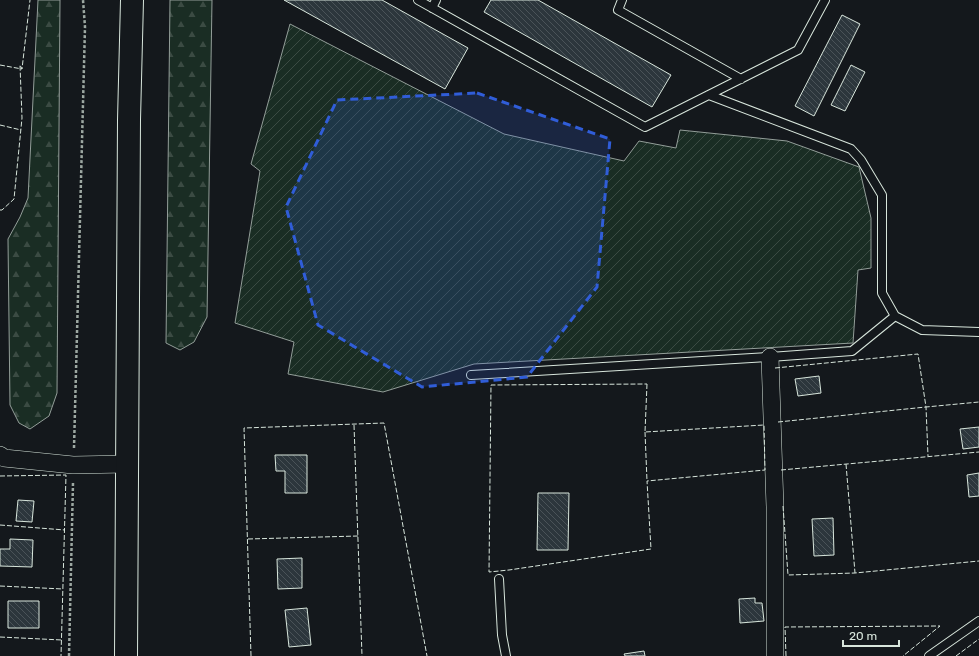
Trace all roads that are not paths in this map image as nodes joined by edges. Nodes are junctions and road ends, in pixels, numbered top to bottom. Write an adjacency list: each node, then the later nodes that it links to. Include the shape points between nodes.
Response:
1 (132, 0): 14 (main road)
2 (418, 0): 6 (lane)
3 (436, 0): 6 (lane)
4 (622, 0): 7 (lane, via 618,10)
5 (825, 0): 7 (lane, via 798,50)
6 (432, 8): 8 (lane, via 645,127)
7 (741, 79): 8 (lane)
8 (709, 95): 9 (lane, via 851,149 861,160 882,195 882,293)
9 (895, 316): 10 (lane, via 922,330); 11 (lane, via 852,351)
10 (979, 332)
11 (770, 357): 12 (lane); 19 (street, via 775,507)
12 (471, 374)
13 (1, 457): 14 (street, via 73,465)
14 (127, 464): 17 (main road)
15 (499, 579): 18 (lane, via 502,635)
16 (979, 621): 20 (lane)
17 (126, 656)
18 (506, 656)
19 (775, 656)
20 (929, 656)

